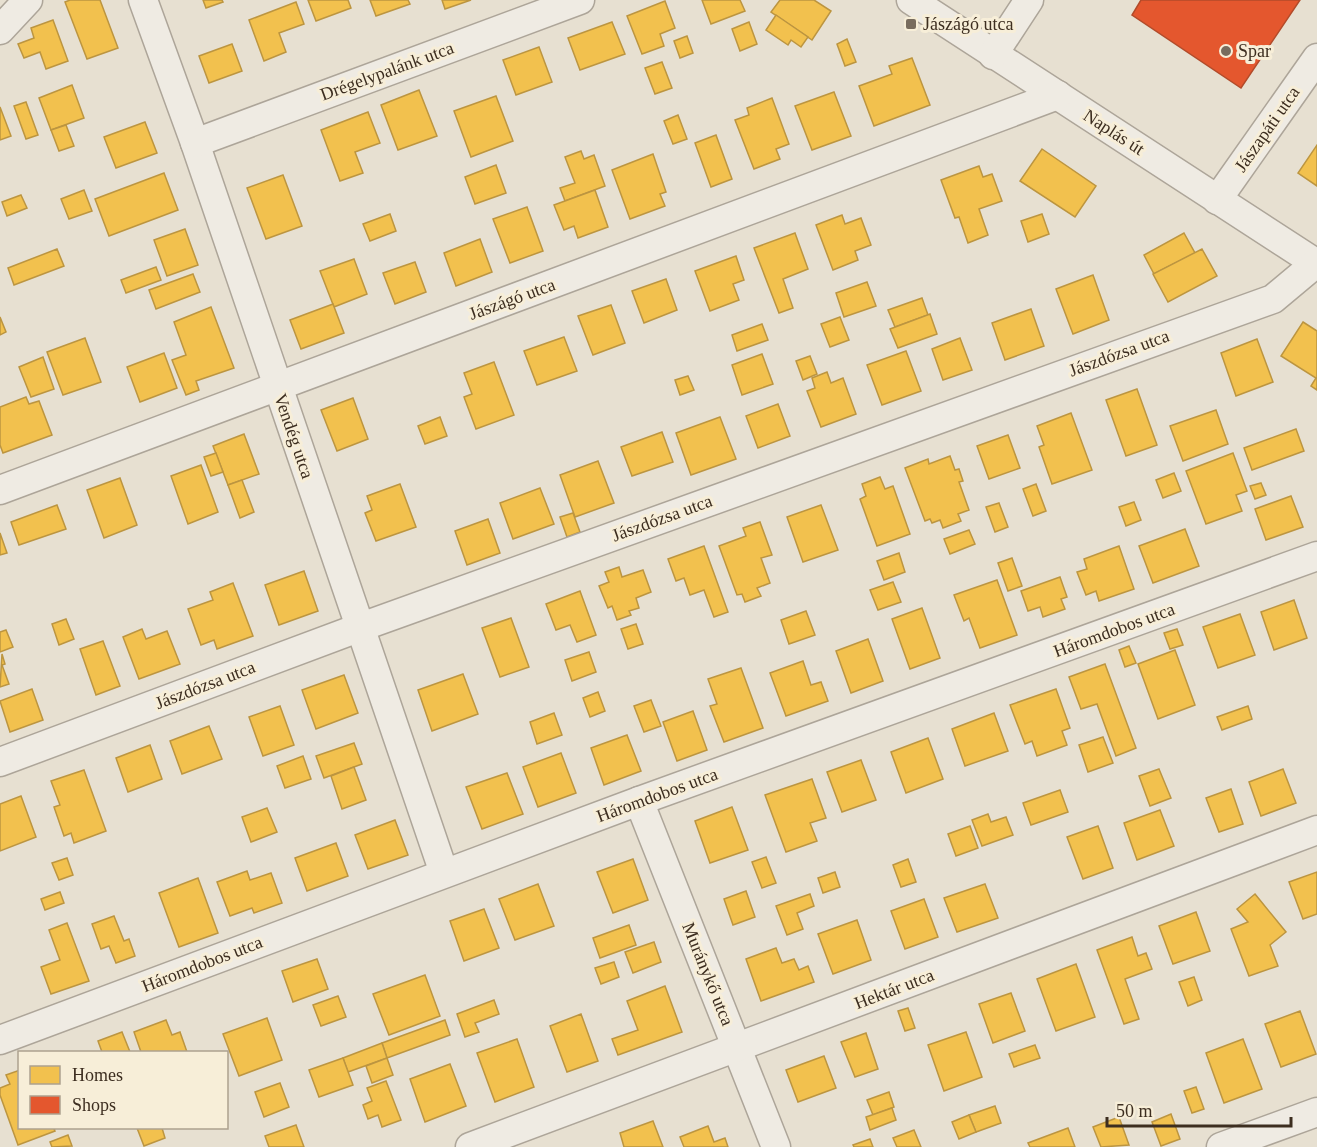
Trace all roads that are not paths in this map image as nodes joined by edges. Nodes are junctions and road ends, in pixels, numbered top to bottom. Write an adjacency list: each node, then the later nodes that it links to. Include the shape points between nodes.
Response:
1 (28, 0): 6 (street)
2 (143, 0): 10 (street, Vendég utca)
3 (580, 0): 10 (street, Drégelypalánk utca)
4 (911, 0): 7 (street, Naplás út)
5 (1029, 0): 7 (street)
6 (0, 30)
7 (993, 55): 9 (street, Naplás út)
8 (1317, 58): 11 (street, Jászapáti utca)
9 (1058, 95): 11 (street, Naplás út); 13 (street, Jászágó utca)
10 (195, 143): 13 (street, Vendég utca)
11 (1217, 200): 12 (street, Naplás út)
12 (1317, 263): 16 (street, Jászdózsa utca, via 1273,298)
13 (277, 386): 14 (street, Jászágó utca); 16 (street, Vendég utca)
14 (0, 490)
15 (1317, 556): 18 (street, Háromdobos utca)
16 (361, 627): 17 (street, Jászdózsa utca); 20 (street, Vendég utca)
17 (0, 762)
18 (639, 801): 20 (street, Háromdobos utca); 22 (street, Muránykő utca)
19 (1317, 830): 22 (street, Hektár utca)
20 (444, 873): 21 (street, Háromdobos utca)
21 (0, 1040)
22 (737, 1048): 24 (street, Hektár utca); 25 (street, Muránykő utca)
23 (1317, 1112): 26 (street)
24 (470, 1147)
25 (776, 1147)
26 (1221, 1147)

